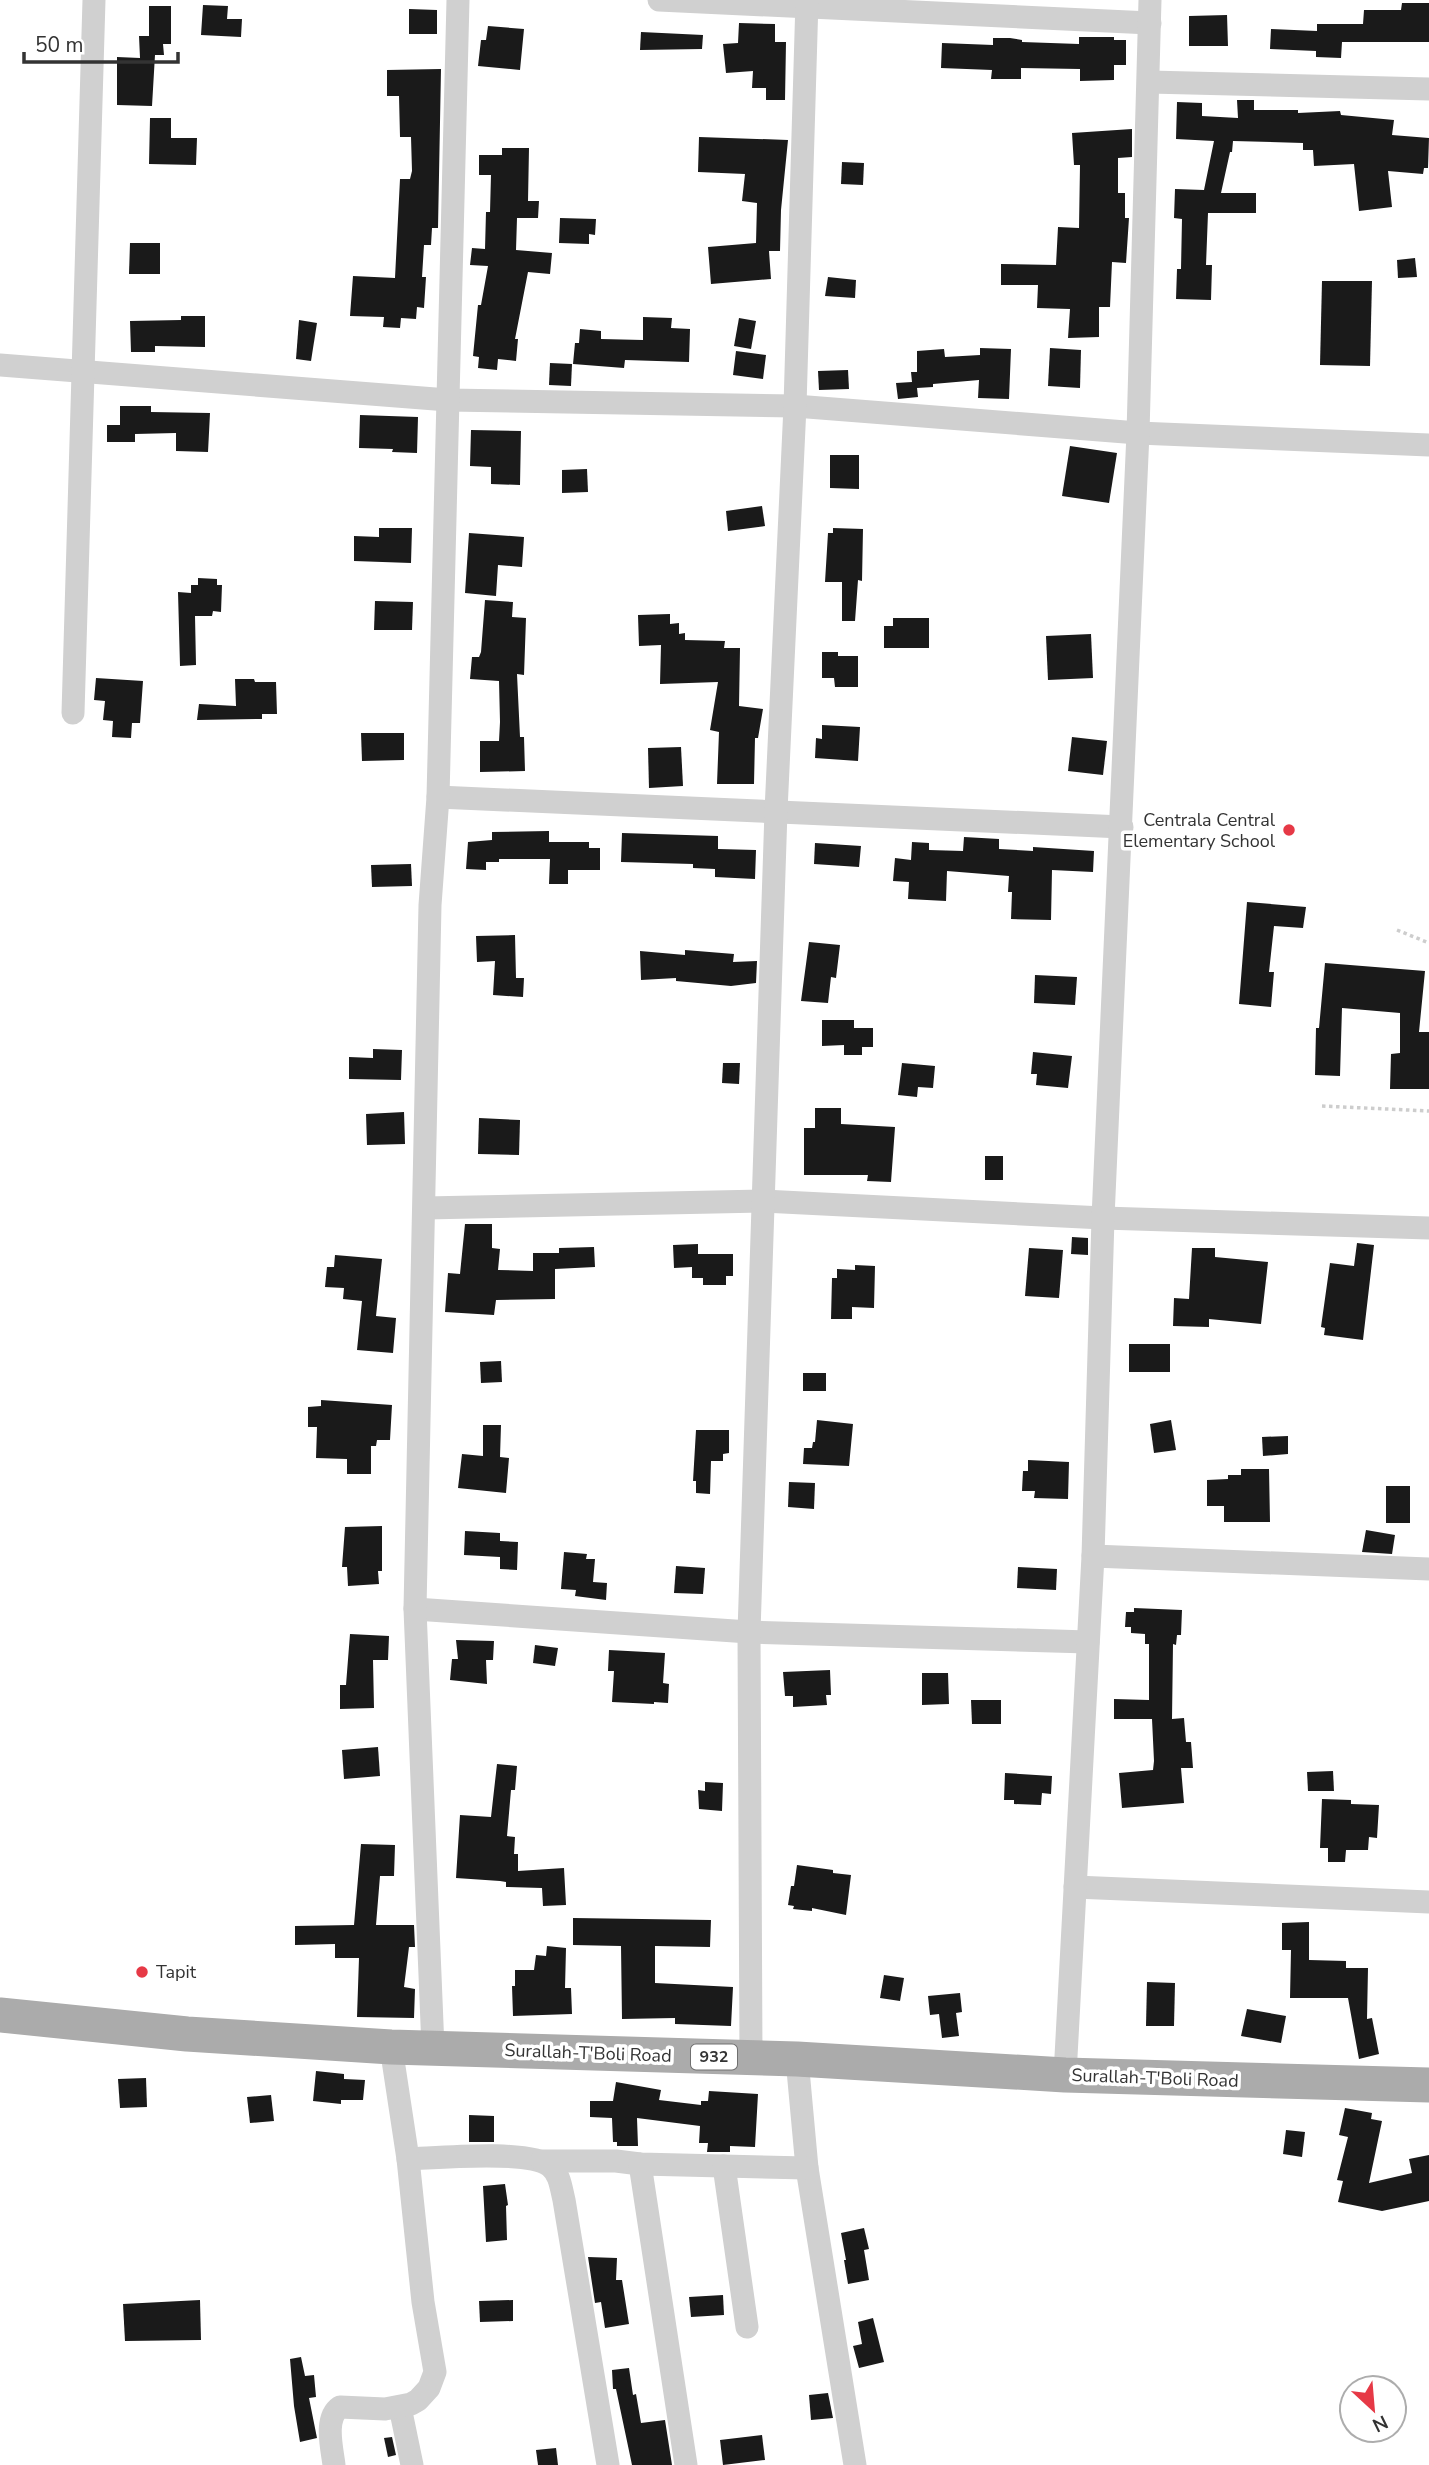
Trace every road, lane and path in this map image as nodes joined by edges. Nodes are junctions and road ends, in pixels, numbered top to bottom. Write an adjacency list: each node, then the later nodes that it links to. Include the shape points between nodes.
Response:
1 (94, 0): 9 (street)
2 (458, 0): 10 (street)
3 (659, 0): 4 (street)
4 (806, 3): 5 (street); 11 (street)
5 (1150, 11): 6 (street)
6 (1149, 82): 7 (street); 12 (street)
7 (1429, 89)
8 (0, 365): 9 (street)
9 (84, 370): 10 (street); 14 (street)
10 (448, 400): 11 (street); 15 (street)
11 (795, 406): 12 (street); 16 (street)
12 (1138, 433): 13 (street); 17 (street)
13 (1429, 445)
14 (73, 713)
15 (438, 797): 16 (street); 23 (street, via 430,905)
16 (776, 811): 17 (street); 22 (street)
17 (1122, 827): 24 (street)
18 (1397, 930): 19 (path)
19 (1429, 943)
20 (1322, 1106): 21 (path)
21 (1429, 1111)
22 (762, 1201): 23 (street); 24 (street); 29 (street)
23 (425, 1208): 28 (street)
24 (1103, 1218): 25 (street); 26 (street)
25 (1429, 1228)
26 (1093, 1556): 27 (street); 30 (street)
27 (1429, 1569)
28 (415, 1609): 29 (street); 35 (street)
29 (750, 1632): 30 (street); 36 (street)
30 (1087, 1642): 31 (street)
31 (1075, 1887): 32 (street); 38 (street)
32 (1429, 1902)
33 (0, 2015): 34 (main road, Surallah-T'Boli Road / 932, via 187,2035)
34 (391, 2047): 35 (main road, Surallah-T'Boli Road / 932); 40 (street)
35 (433, 2048): 36 (main road, Surallah-T'Boli Road / 932)
36 (751, 2058): 37 (main road, Surallah-T'Boli Road / 932)
37 (797, 2059): 38 (main road, Surallah-T'Boli Road / 932); 44 (street)
38 (1065, 2075): 39 (main road, Surallah-T'Boli Road / 932)
39 (1429, 2085)
40 (408, 2159): 41 (street, via 497,2155); 46 (street, via 423,2302 436,2366 423,2395)
41 (542, 2161): 42 (street); 49 (street, via 560,2180)
42 (640, 2164): 43 (street); 50 (street)
43 (724, 2166): 44 (street); 45 (street)
44 (807, 2168): 51 (street)
45 (747, 2327)
46 (400, 2407): 47 (street, via 338,2407 330,2424); 48 (street)
47 (334, 2465)
48 (412, 2465)
49 (608, 2465)
50 (686, 2465)
51 (855, 2465)

